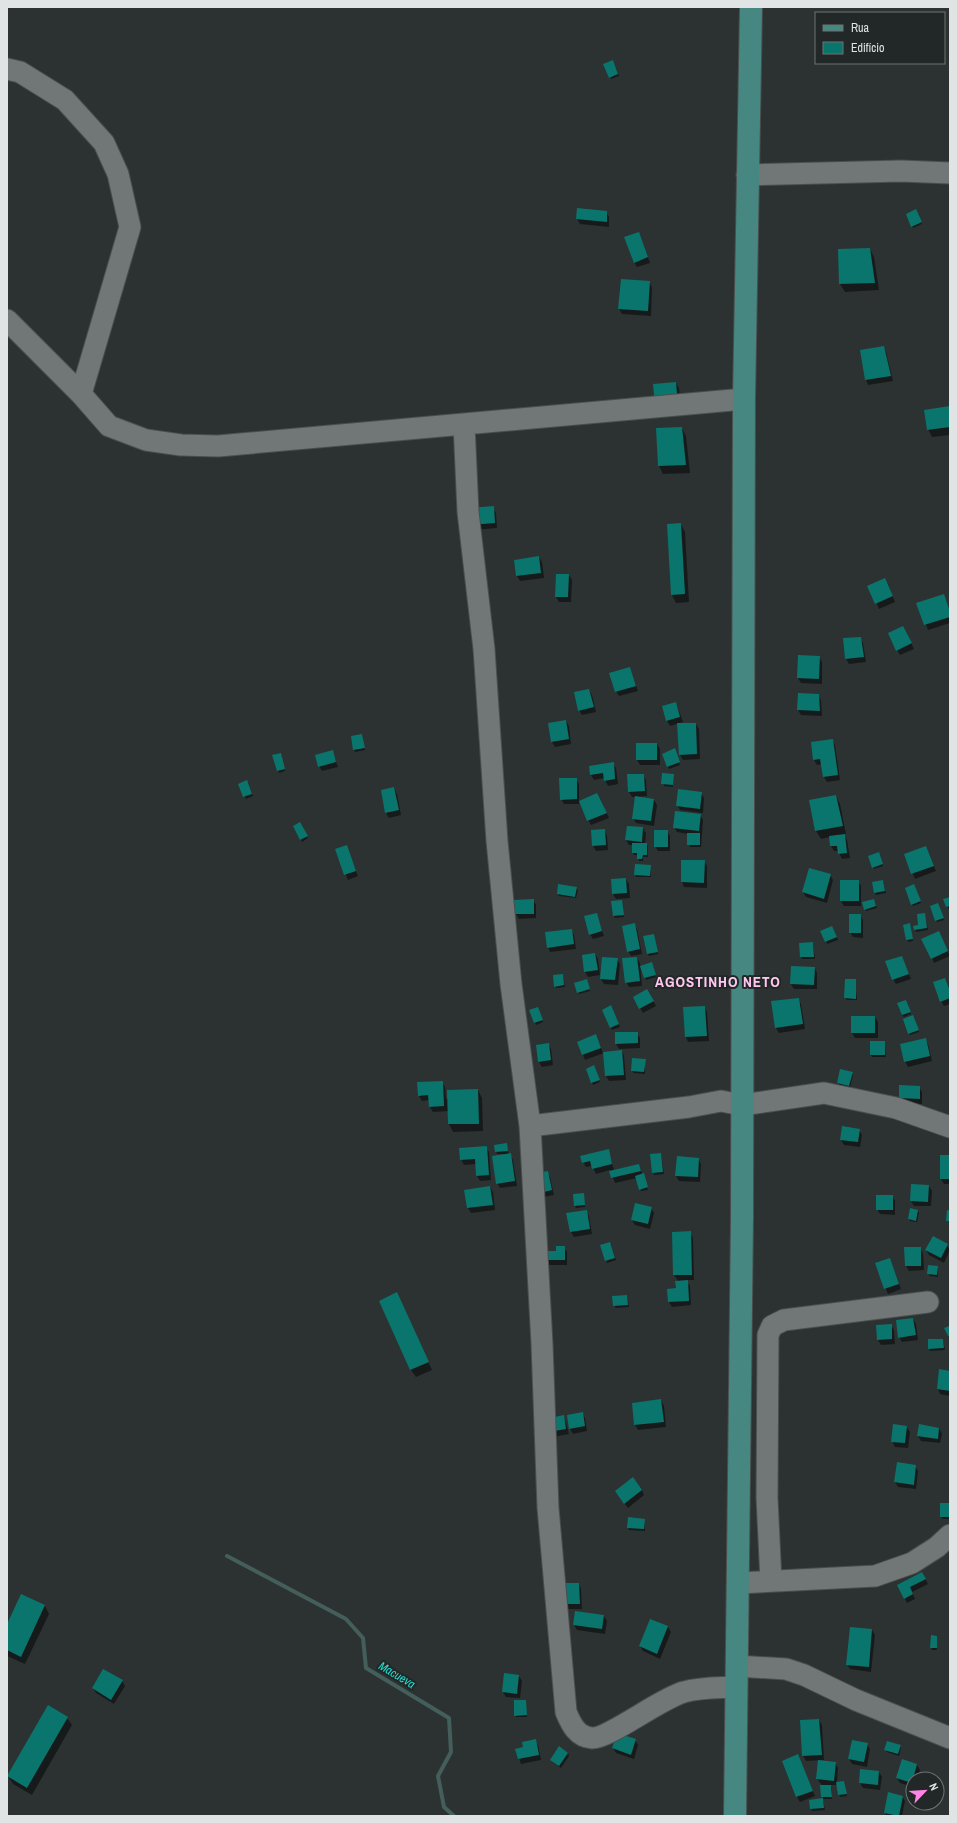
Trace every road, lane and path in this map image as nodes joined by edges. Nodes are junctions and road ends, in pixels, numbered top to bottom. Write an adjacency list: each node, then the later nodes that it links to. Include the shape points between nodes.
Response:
1 (751, 7): 4 (main road)
2 (7, 69): 6 (street, via 20,72 66,100 104,143 118,174 130,227)
3 (950, 173): 4 (street, via 901,171)
4 (748, 175): 7 (main road)
5 (7, 320): 6 (street)
6 (81, 394): 8 (street, via 109,426 146,440 181,445 218,446)
7 (744, 399): 8 (street); 9 (main road)
8 (464, 424): 10 (street, via 468,512 484,648 497,841 511,984)
9 (742, 1104): 10 (street, via 720,1101); 11 (street, via 824,1093 896,1108); 15 (main road)
10 (530, 1126): 16 (street, via 548,1508 566,1712 572,1726 582,1736 594,1738 608,1734 659,1702)
11 (950, 1127)
12 (928, 1302): 14 (street, via 784,1320 772,1326 768,1336 767,1498)
13 (950, 1535): 14 (street, via 912,1563 875,1576)
14 (771, 1581): 15 (street)
15 (738, 1583): 16 (main road)
16 (736, 1677): 17 (street, via 786,1669); 18 (main road)
17 (950, 1738)
18 (735, 1816)

